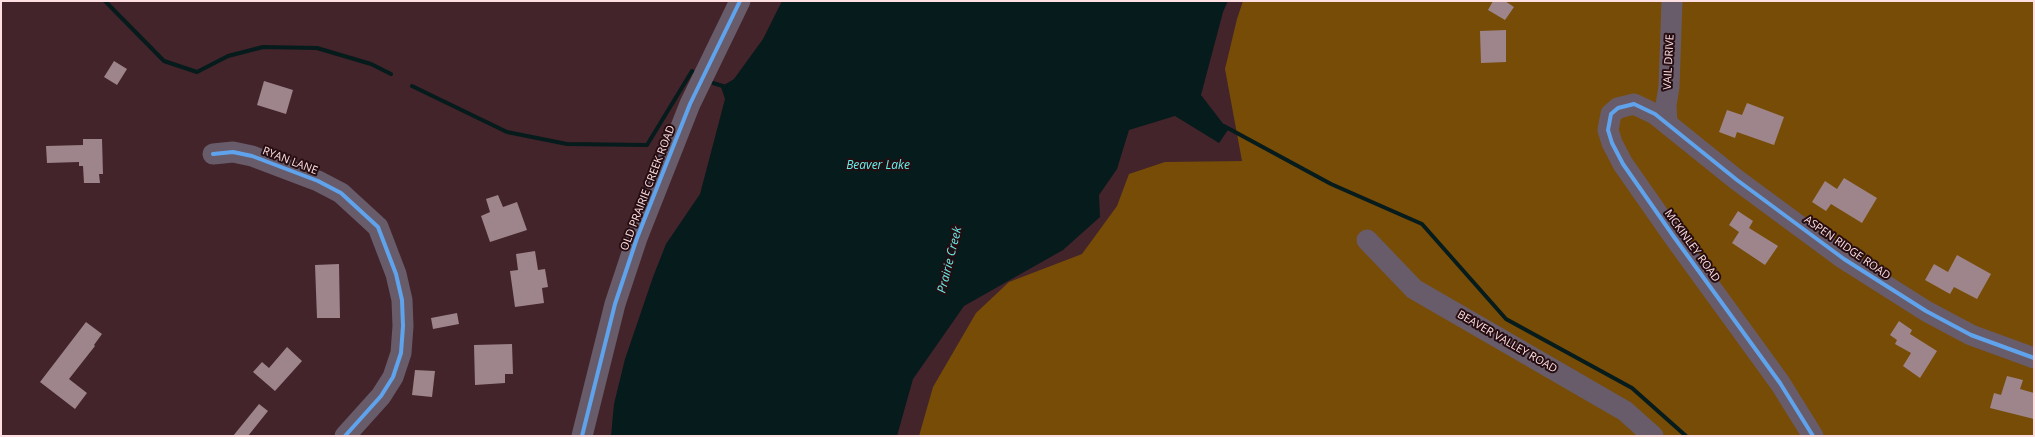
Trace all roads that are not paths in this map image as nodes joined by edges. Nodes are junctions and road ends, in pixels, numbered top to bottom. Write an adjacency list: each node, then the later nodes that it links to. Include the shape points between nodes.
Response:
1 (1672, 1): 3 (street, VAIL DRIVE)
2 (734, 4): 8 (street, OLD PRAIRIE CREEK ROAD, via 690,104 637,238 615,304)
3 (1667, 124): 6 (street, ASPEN RIDGE ROAD, via 1737,180 1877,281 1971,335); 10 (street, MCKINLEY ROAD, via 1656,114 1634,104 1618,108 1611,114 1608,130 1623,164 1780,383)
4 (213, 154): 7 (street, RYAN LANE, via 233,152 252,156 318,181 341,193 378,227 396,274 402,300 401,353 393,377 381,396)
5 (1367, 240): 9 (street, BEAVER VALLEY ROAD, via 1414,289 1625,411)
6 (2034, 358)
7 (345, 436)
8 (582, 436)
9 (1653, 436)
10 (1813, 436)

